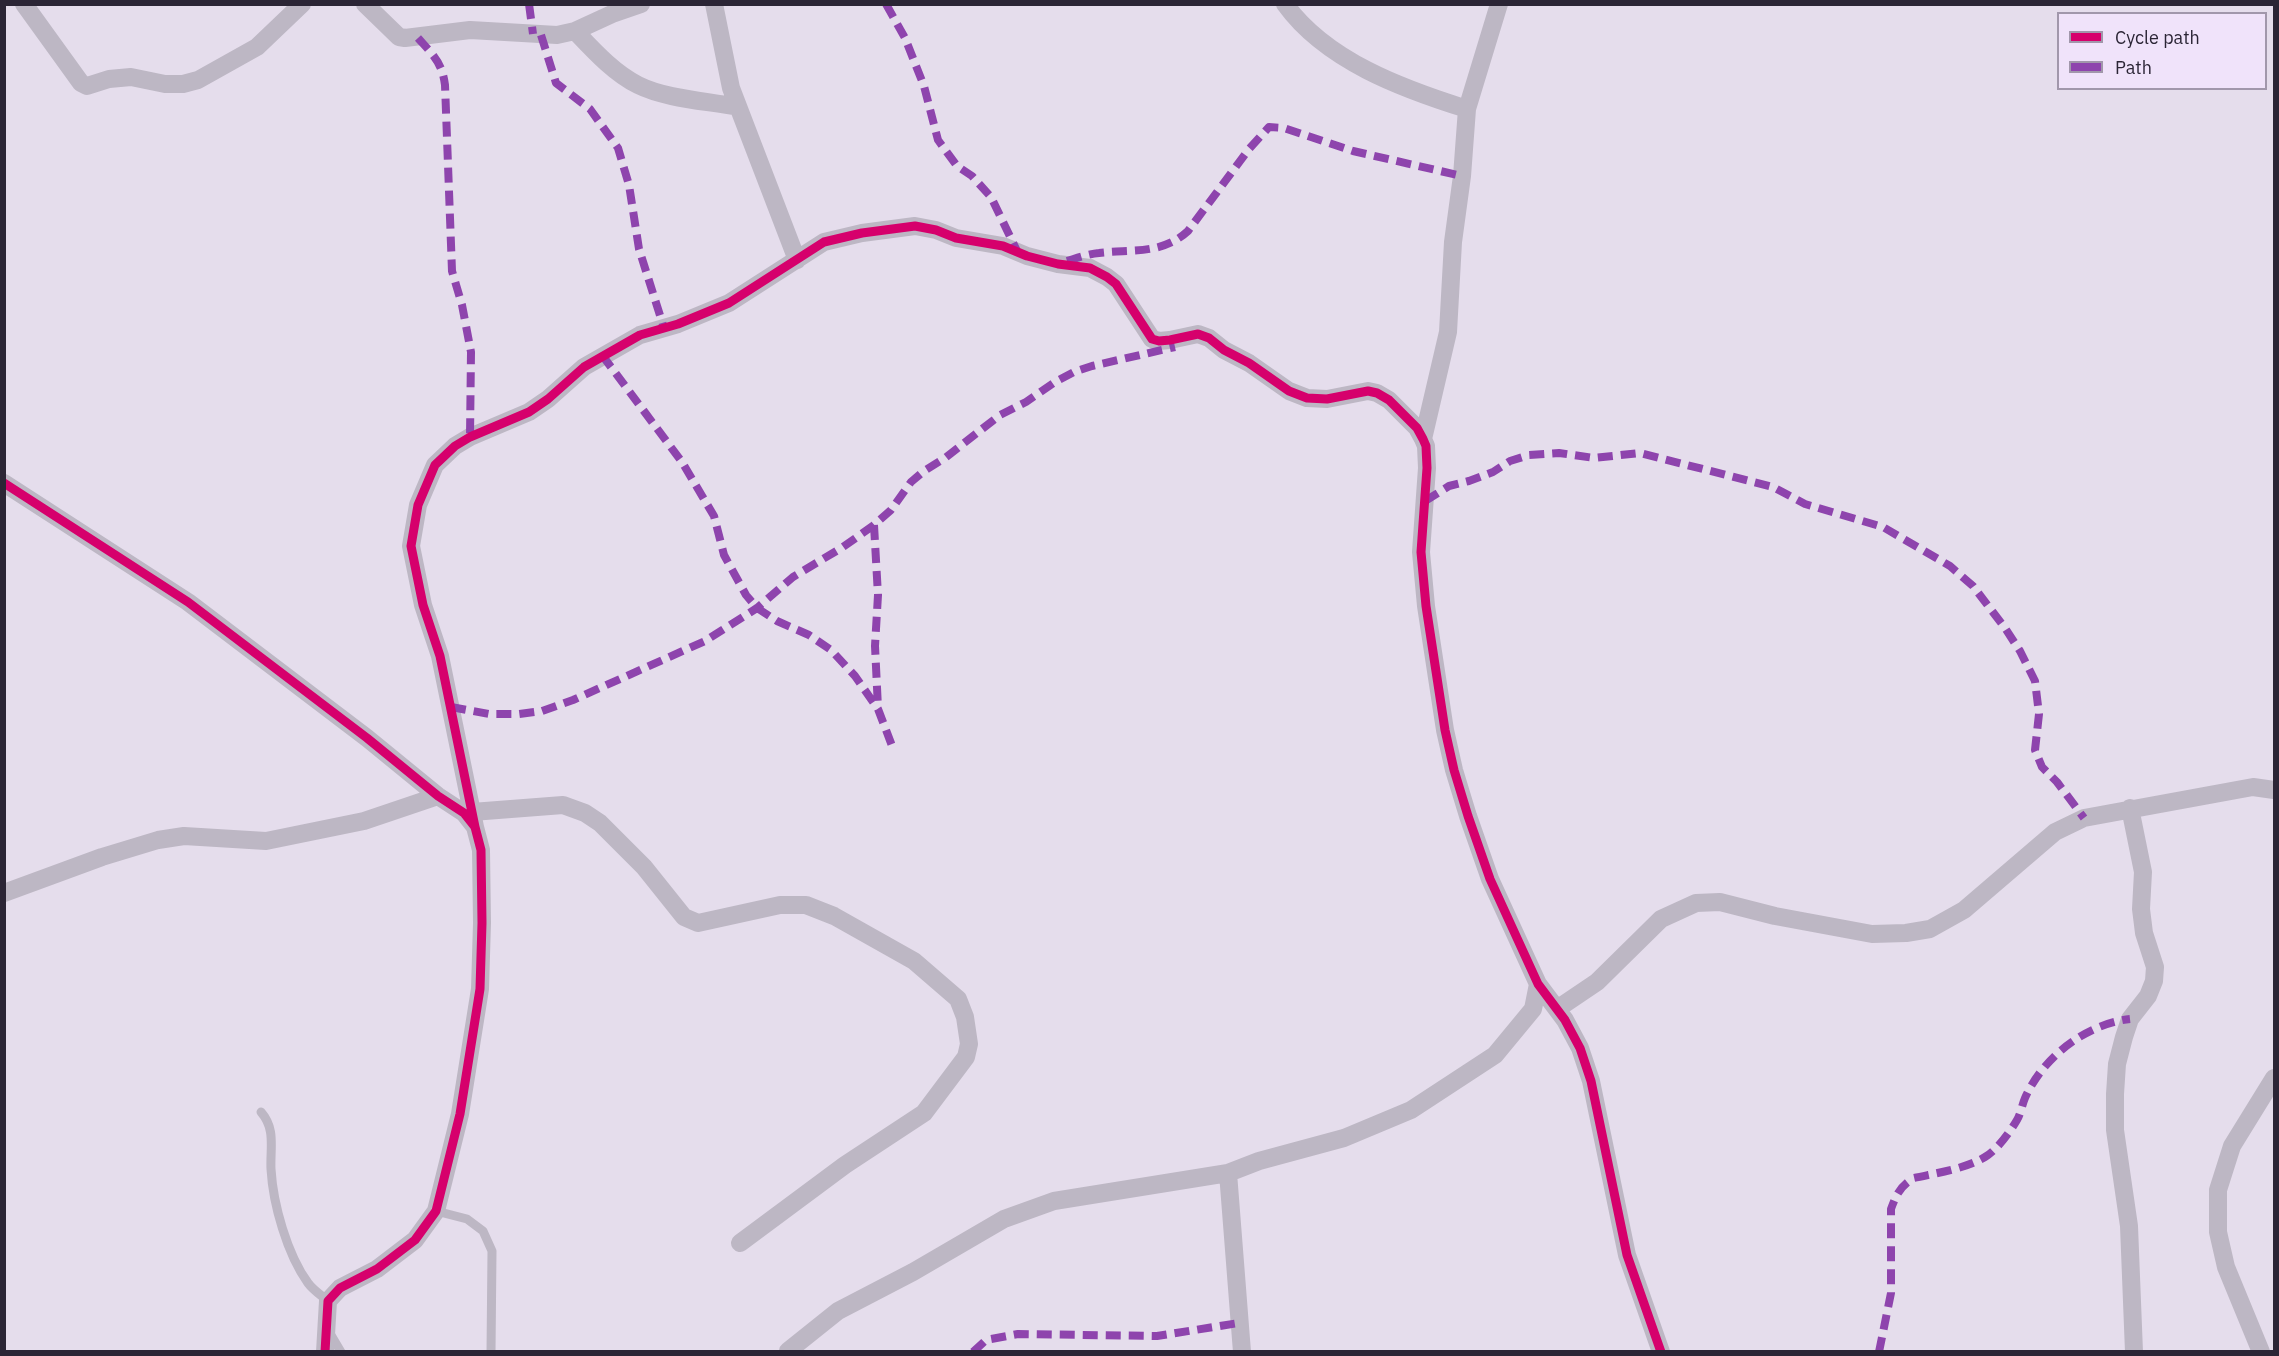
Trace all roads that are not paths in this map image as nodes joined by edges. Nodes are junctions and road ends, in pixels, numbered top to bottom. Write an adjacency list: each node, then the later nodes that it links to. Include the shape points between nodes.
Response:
1 (24, 4): 2 (street, via 87,86 130,77 165,84 198,80 257,47)
2 (302, 4)
3 (364, 4): 8 (street, via 399,37 405,38 470,30 541,35)
4 (641, 4): 8 (street)
5 (714, 4): 9 (street)
6 (1285, 4): 10 (street, via 1304,27 1362,67)
7 (1499, 4): 10 (street)
8 (575, 31): 9 (street, via 610,65 640,86)
9 (738, 107): 11 (street)
10 (1467, 109): 12 (street, via 1448,332)
11 (797, 260): 12 (street, via 824,242 915,226 1003,246 1058,264 1090,268 1116,284 1152,339 1198,334 1209,338 1289,391 1307,398 1377,393 1389,400); 17 (street, via 729,303 640,335 602,355 529,412 470,437 435,465 418,505 411,546 423,605 441,656)
12 (1423, 439): 19 (street, via 1427,468 1421,552 1445,730 1490,879)
13 (4, 483): 15 (street, via 188,602)
14 (2274, 790): 16 (street, via 2253,787)
15 (438, 796): 17 (street); 18 (street, via 364,821 266,841 184,836 158,840)
16 (2130, 808): 20 (street, via 2084,818 2055,832 1965,910 1930,929 1872,934 1720,902 1696,903 1661,919 1597,982); 34 (street, via 2144,872 2144,933 2155,967 2148,996 2130,1019 2124,1037 2115,1094 2115,1130 2129,1226)
17 (473, 819): 24 (street, via 481,850 480,989 460,1114); 25 (street, via 563,805 585,813 644,867 684,916 698,923 780,905 806,905 834,916 914,961 958,999 969,1044 966,1057 924,1113 828,1177)
18 (4, 893)
19 (1538, 984): 20 (street); 23 (street, via 1533,1009 1495,1054 1411,1110 1344,1138)
20 (1557, 1009): 33 (street, via 1580,1047 1591,1081 1627,1255)
21 (2274, 1078): 35 (street, via 2232,1146 2218,1190 2218,1232 2226,1267)
22 (261, 1112): 26 (lane, via 272,1133 271,1171 276,1203 290,1247 309,1284)
23 (1228, 1173): 28 (street, via 1054,1201 1004,1219 838,1311); 32 (street)
24 (436, 1211): 26 (street, via 415,1240 377,1269 340,1288); 31 (lane, via 467,1219 483,1231 492,1251)
25 (740, 1243)
26 (328, 1301): 27 (street)
27 (325, 1326): 29 (street); 30 (lane)
28 (788, 1351)
29 (325, 1352)
30 (341, 1352)
31 (491, 1352)
32 (1242, 1352)
33 (1661, 1352)
34 (2134, 1352)
35 (2261, 1352)

